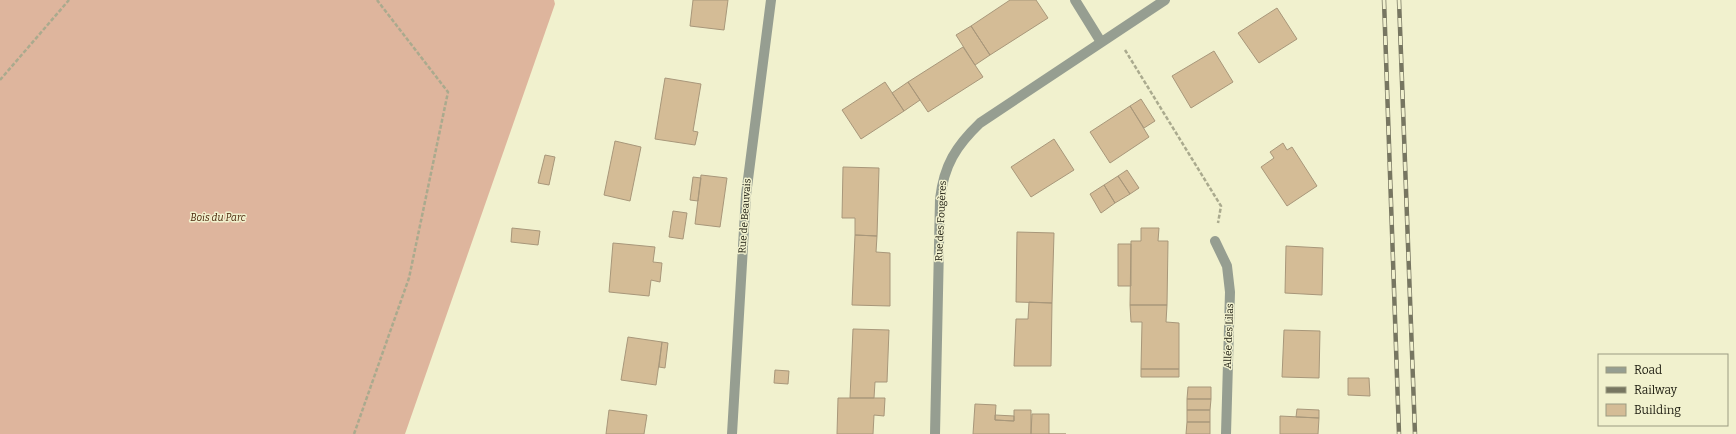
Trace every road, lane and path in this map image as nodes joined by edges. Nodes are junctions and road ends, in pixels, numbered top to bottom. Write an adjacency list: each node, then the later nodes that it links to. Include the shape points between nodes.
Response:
1 (69, 0): 8 (path)
2 (377, 0): 10 (path, via 448,92 408,278)
3 (771, 0): 11 (street, Rue de Beauvais, via 746,195)
4 (1074, 0): 7 (street)
5 (1165, 0): 6 (street, Rue des Fougères)
6 (1115, 34): 7 (street, Rue des Fougères); 9 (path, via 1221,206)
7 (1101, 42): 12 (street, Rue des Fougères, via 980,123 959,145 945,171 940,199)
8 (0, 80)
9 (1215, 241): 13 (street, Allée des Lilas, via 1227,266 1230,292)
10 (354, 434)
11 (732, 434)
12 (935, 434)
13 (1226, 434)

